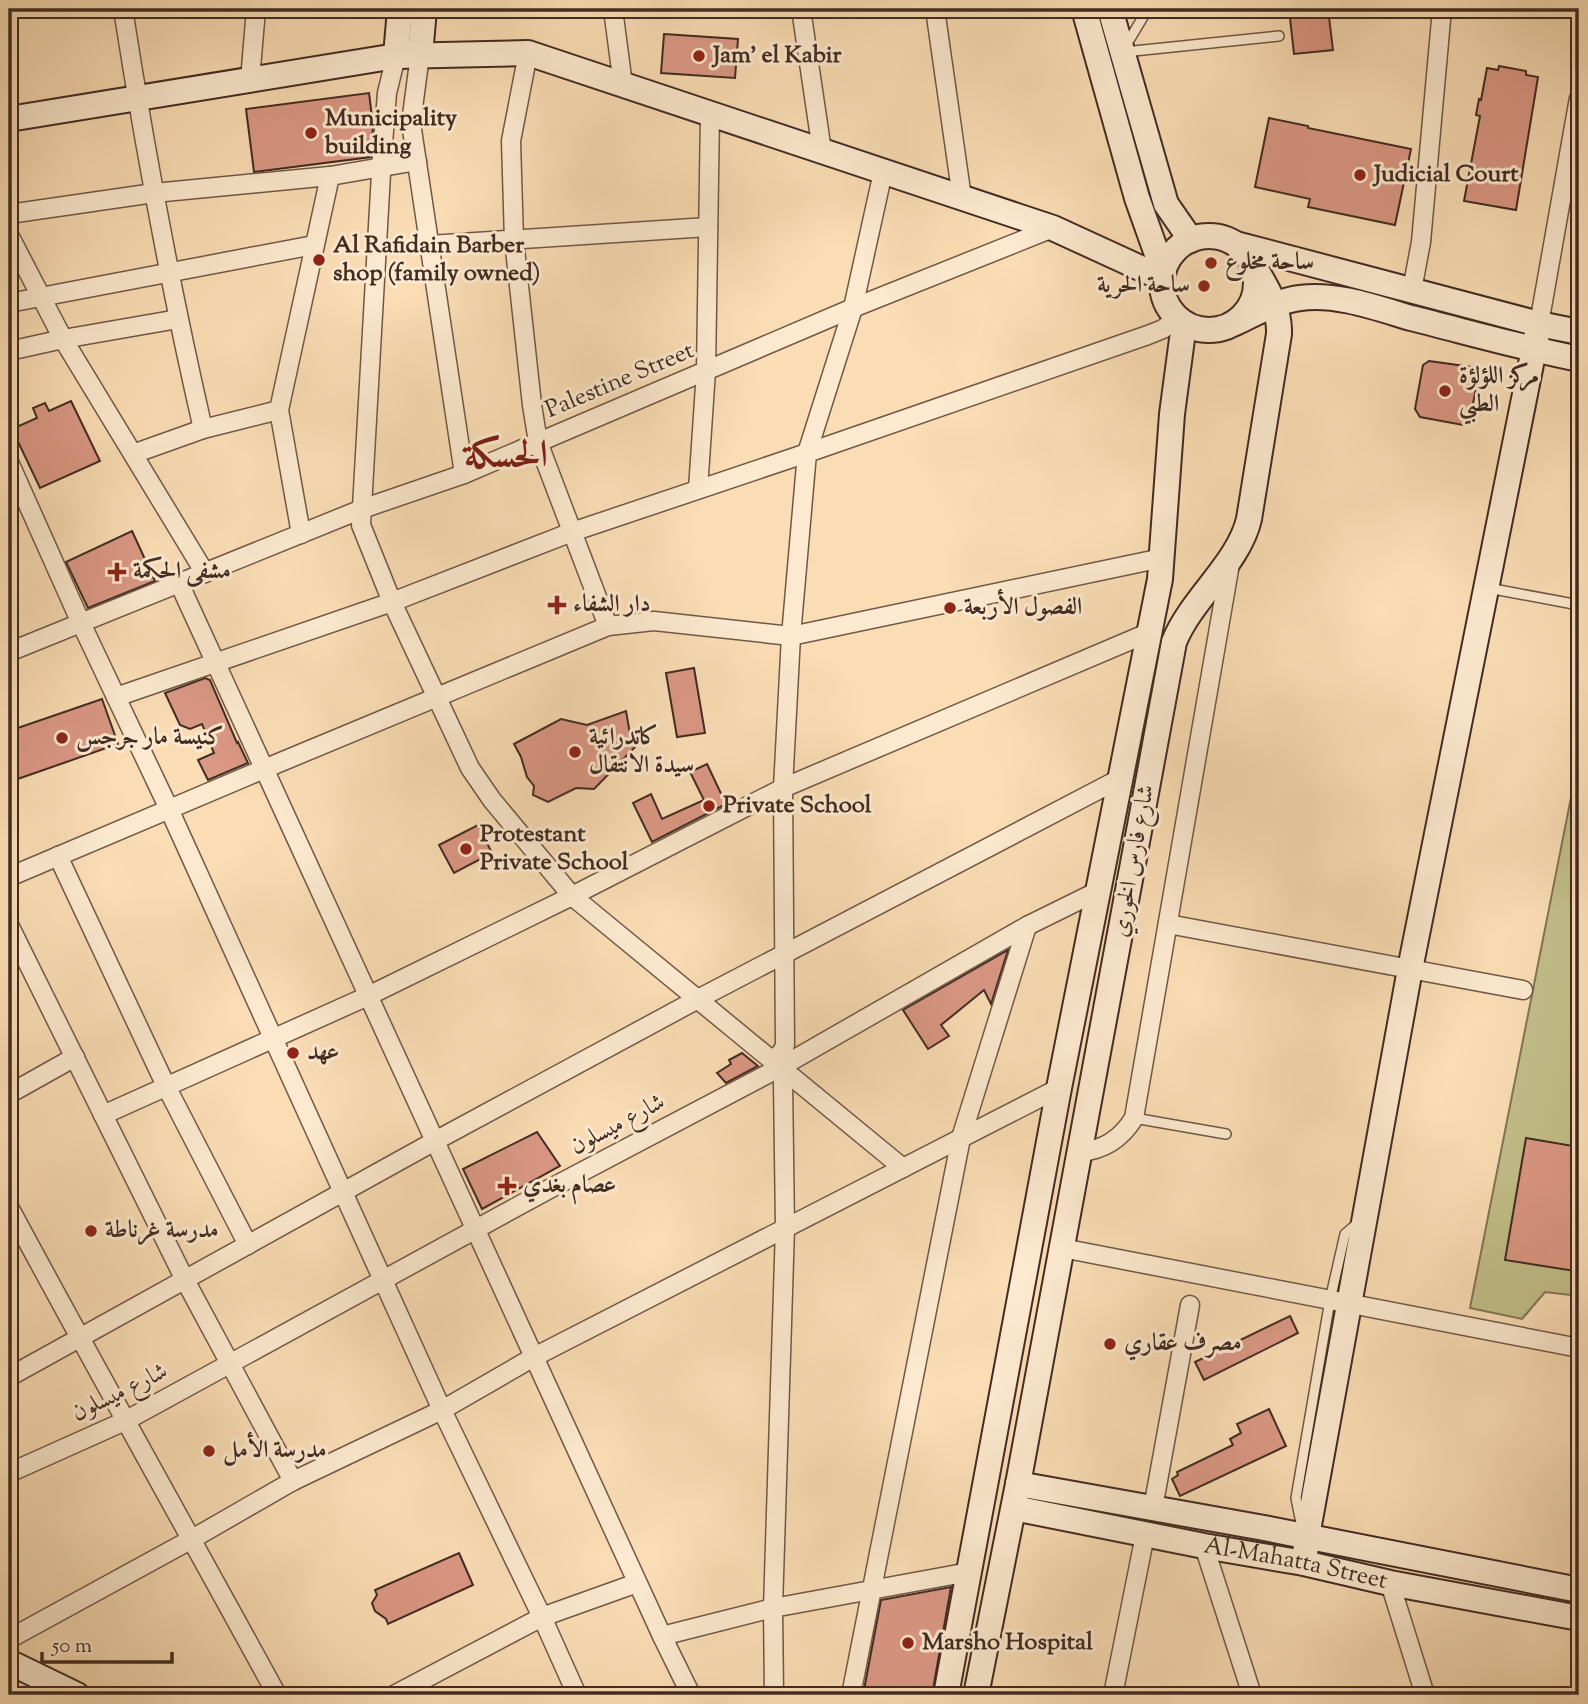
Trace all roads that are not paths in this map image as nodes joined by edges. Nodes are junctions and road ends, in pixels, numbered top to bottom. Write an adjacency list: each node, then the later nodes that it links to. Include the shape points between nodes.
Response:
1 (123, 9): 19 (street)
2 (256, 9): 17 (street)
3 (400, 9): 16 (street)
4 (424, 9): 16 (street)
5 (613, 9): 18 (street)
6 (801, 9): 7 (street); 23 (street)
7 (807, 9)
8 (935, 9): 30 (street)
9 (1084, 9): 41 (street)
10 (1110, 9): 14 (street)
11 (1146, 9): 14 (lane)
12 (1442, 9): 42 (street, via 1421,242)
13 (1279, 36): 14 (lane)
14 (1122, 52): 36 (street, via 1166,204)
15 (528, 53): 16 (street); 18 (street); 35 (street, via 511,141)
16 (408, 56): 17 (street); 24 (street); 25 (street, via 387,93)
17 (250, 80): 19 (street)
18 (623, 85): 21 (street)
19 (137, 98): 22 (street); 29 (street)
20 (1579, 98): 28 (street)
21 (710, 114): 23 (street); 32 (street)
22 (9, 119)
23 (822, 151): 26 (street)
24 (416, 161): 25 (street); 38 (street)
25 (382, 167): 27 (street); 68 (street)
26 (883, 172): 30 (street); 47 (street)
27 (330, 176): 29 (street); 37 (street)
28 (1572, 178): 51 (street)
29 (155, 193): 31 (street); 40 (street)
30 (962, 198): 33 (street)
31 (9, 214)
32 (708, 227): 35 (street); 58 (street)
33 (1054, 228): 41 (street); 47 (street, Palestine Street)
34 (9, 235): 43 (street)
35 (514, 240): 38 (street); 61 (street)
36 (1191, 240): 39 (street, via 1214,236); 41 (street, via 1174,253)
37 (314, 245): 40 (street); 59 (street)
38 (429, 246): 65 (street)
39 (1244, 253): 42 (street); 46 (street, شارع فارس الخوري); 50 (street, via 1257,279 1255,295 1248,311)
40 (169, 273): 43 (street); 48 (street)
41 (1163, 275): 49 (street, via 1166,303)
42 (1412, 290): 51 (street)
43 (40, 297): 45 (street); 54 (street)
44 (1347, 301): 46 (street, via 1303,297); 53 (street, via 1306,312); 55 (street)
45 (9, 303)
46 (1275, 304): 50 (street); 53 (street, شارع فارس الخوري)
47 (853, 308): 58 (street, Palestine Street); 62 (street)
48 (178, 319): 54 (street); 60 (street)
49 (1181, 321): 50 (street, via 1210,331); 62 (street); 72 (street)
50 (1235, 323)
51 (1539, 324): 52 (street); 55 (street)
52 (1579, 332)
53 (1279, 334): 71 (street, شارع فارس الخوري, via 1249,519)
54 (63, 339): 56 (street); 63 (street)
55 (1534, 350): 57 (street); 75 (street)
56 (9, 351)
57 (1579, 359)
58 (706, 371): 61 (street, Palestine Street); 66 (street)
59 (279, 410): 60 (street); 70 (street)
60 (203, 429): 63 (street)
61 (538, 442): 65 (street, Palestine Street); 69 (street)
62 (807, 453): 66 (street); 81 (street)
63 (133, 454): 73 (street)
64 (9, 462): 67 (street)
65 (464, 474): 68 (street, Palestine Street)
66 (698, 489): 69 (street)
67 (16, 499): 78 (street)
68 (362, 509): 70 (street, Palestine Street); 76 (street, via 361,525)
69 (572, 532): 76 (street); 79 (street)
70 (301, 534): 73 (street, Palestine Street)
71 (1232, 554): 94 (street); 113 (street, شارع فارس الخوري, via 1174,642)
72 (1162, 558): 80 (street); 81 (street)
73 (205, 573): 74 (street, Palestine Street)
74 (179, 583): 78 (street, Palestine Street); 83 (street)
75 (1487, 588): 77 (lane); 98 (street)
76 (392, 602): 83 (street); 85 (street)
77 (1579, 605)
78 (81, 623): 82 (street, Palestine Street); 84 (street)
79 (608, 626): 81 (street, via 654,621); 85 (street)
80 (1150, 632): 87 (street); 88 (street)
81 (791, 636): 88 (street)
82 (9, 652)
83 (215, 662): 84 (street); 86 (street)
84 (116, 697): 89 (street)
85 (436, 698): 86 (street); 93 (street, via 481,784)
86 (264, 768): 89 (street); 100 (street)
87 (1121, 778): 92 (street); 97 (street)
88 (783, 788): 93 (street); 97 (street)
89 (169, 809): 90 (street); 102 (street)
90 (58, 856): 91 (street); 105 (street)
91 (9, 877)
92 (1098, 891): 96 (street, شارع ميسلون); 106 (street)
93 (572, 896): 100 (street); 101 (street)
94 (1168, 924): 98 (street); 109 (street)
95 (9, 925): 103 (street)
96 (1027, 926): 104 (street, شارع ميسلون); 111 (street)
97 (785, 953): 101 (street); 104 (street, via 785,1045)
98 (1410, 969): 99 (street); 123 (street, via 1365,1217)
99 (1522, 990)
100 (368, 996): 102 (street); 112 (street)
101 (698, 999): 104 (street); 112 (street)
102 (273, 1038): 105 (street); 115 (street)
103 (75, 1057): 107 (street); 108 (street)
104 (779, 1068): 114 (street); 117 (street); 118 (street, شارع ميسلون)
105 (166, 1086): 108 (street); 119 (street)
106 (1059, 1088): 111 (street); 141 (street)
107 (9, 1094)
108 (103, 1115): 121 (street)
109 (1134, 1118): 110 (lane); 113 (street, via 1109,1145)
110 (1226, 1134)
111 (961, 1138): 114 (street); 144 (street)
112 (435, 1141): 115 (street); 118 (street)
113 (1080, 1152): 120 (street, شارع فارس الخوري)
114 (903, 1168): 117 (street)
115 (343, 1192): 119 (street); 122 (street)
116 (9, 1207): 125 (street)
117 (785, 1228): 127 (street); 146 (street)
118 (475, 1229): 122 (street, شارع ميسلون); 127 (street)
119 (248, 1245): 121 (street)
120 (1062, 1248): 123 (street); 134 (street, شارع فارس الخوري)
121 (185, 1280): 125 (street); 128 (street)
122 (383, 1280): 128 (street, شارع ميسلون); 130 (street)
123 (1339, 1302): 126 (street); 137 (street)
124 (1190, 1305): 135 (street)
125 (80, 1338): 129 (street); 131 (street)
126 (1579, 1348)
127 (534, 1357): 130 (street); 142 (street)
128 (230, 1364): 131 (street, شارع ميسلون); 133 (street)
129 (9, 1377)
130 (442, 1410): 133 (street); 147 (street)
131 (125, 1421): 132 (street, شارع ميسلون); 138 (street)
132 (9, 1473)
133 (293, 1481): 138 (street)
134 (1016, 1496): 135 (street, Al-Mahatta Street); 136 (street, Al-Mahatta Street); 160 (street, شارع فارس الخوري)
135 (1153, 1508): 137 (street, Al-Mahatta Street)
136 (1145, 1535): 139 (street, Al-Mahatta Street); 161 (street)
137 (1307, 1536): 140 (street); 145 (street, Al-Mahatta Street)
138 (192, 1539): 150 (street); 154 (street)
139 (1204, 1546): 140 (street, Al-Mahatta Street); 162 (street)
140 (1304, 1563): 143 (street, Al-Mahatta Street)
141 (969, 1573): 144 (street); 159 (street)
142 (638, 1583): 147 (street); 149 (street)
143 (1391, 1583): 148 (street, Al-Mahatta Street); 163 (street)
144 (872, 1590): 146 (street); 158 (street)
145 (1579, 1590)
146 (773, 1608): 149 (street); 157 (street)
147 (542, 1616): 152 (street); 155 (street)
148 (1579, 1618)
149 (662, 1636): 156 (street)
150 (9, 1639)
151 (9, 1662): 153 (street)
152 (400, 1694)
153 (77, 1695)
154 (277, 1695)
155 (576, 1695)
156 (691, 1695)
157 (774, 1695)
158 (850, 1695)
159 (946, 1695)
160 (976, 1695)
161 (1113, 1695)
162 (1252, 1695)
163 (1425, 1695)

